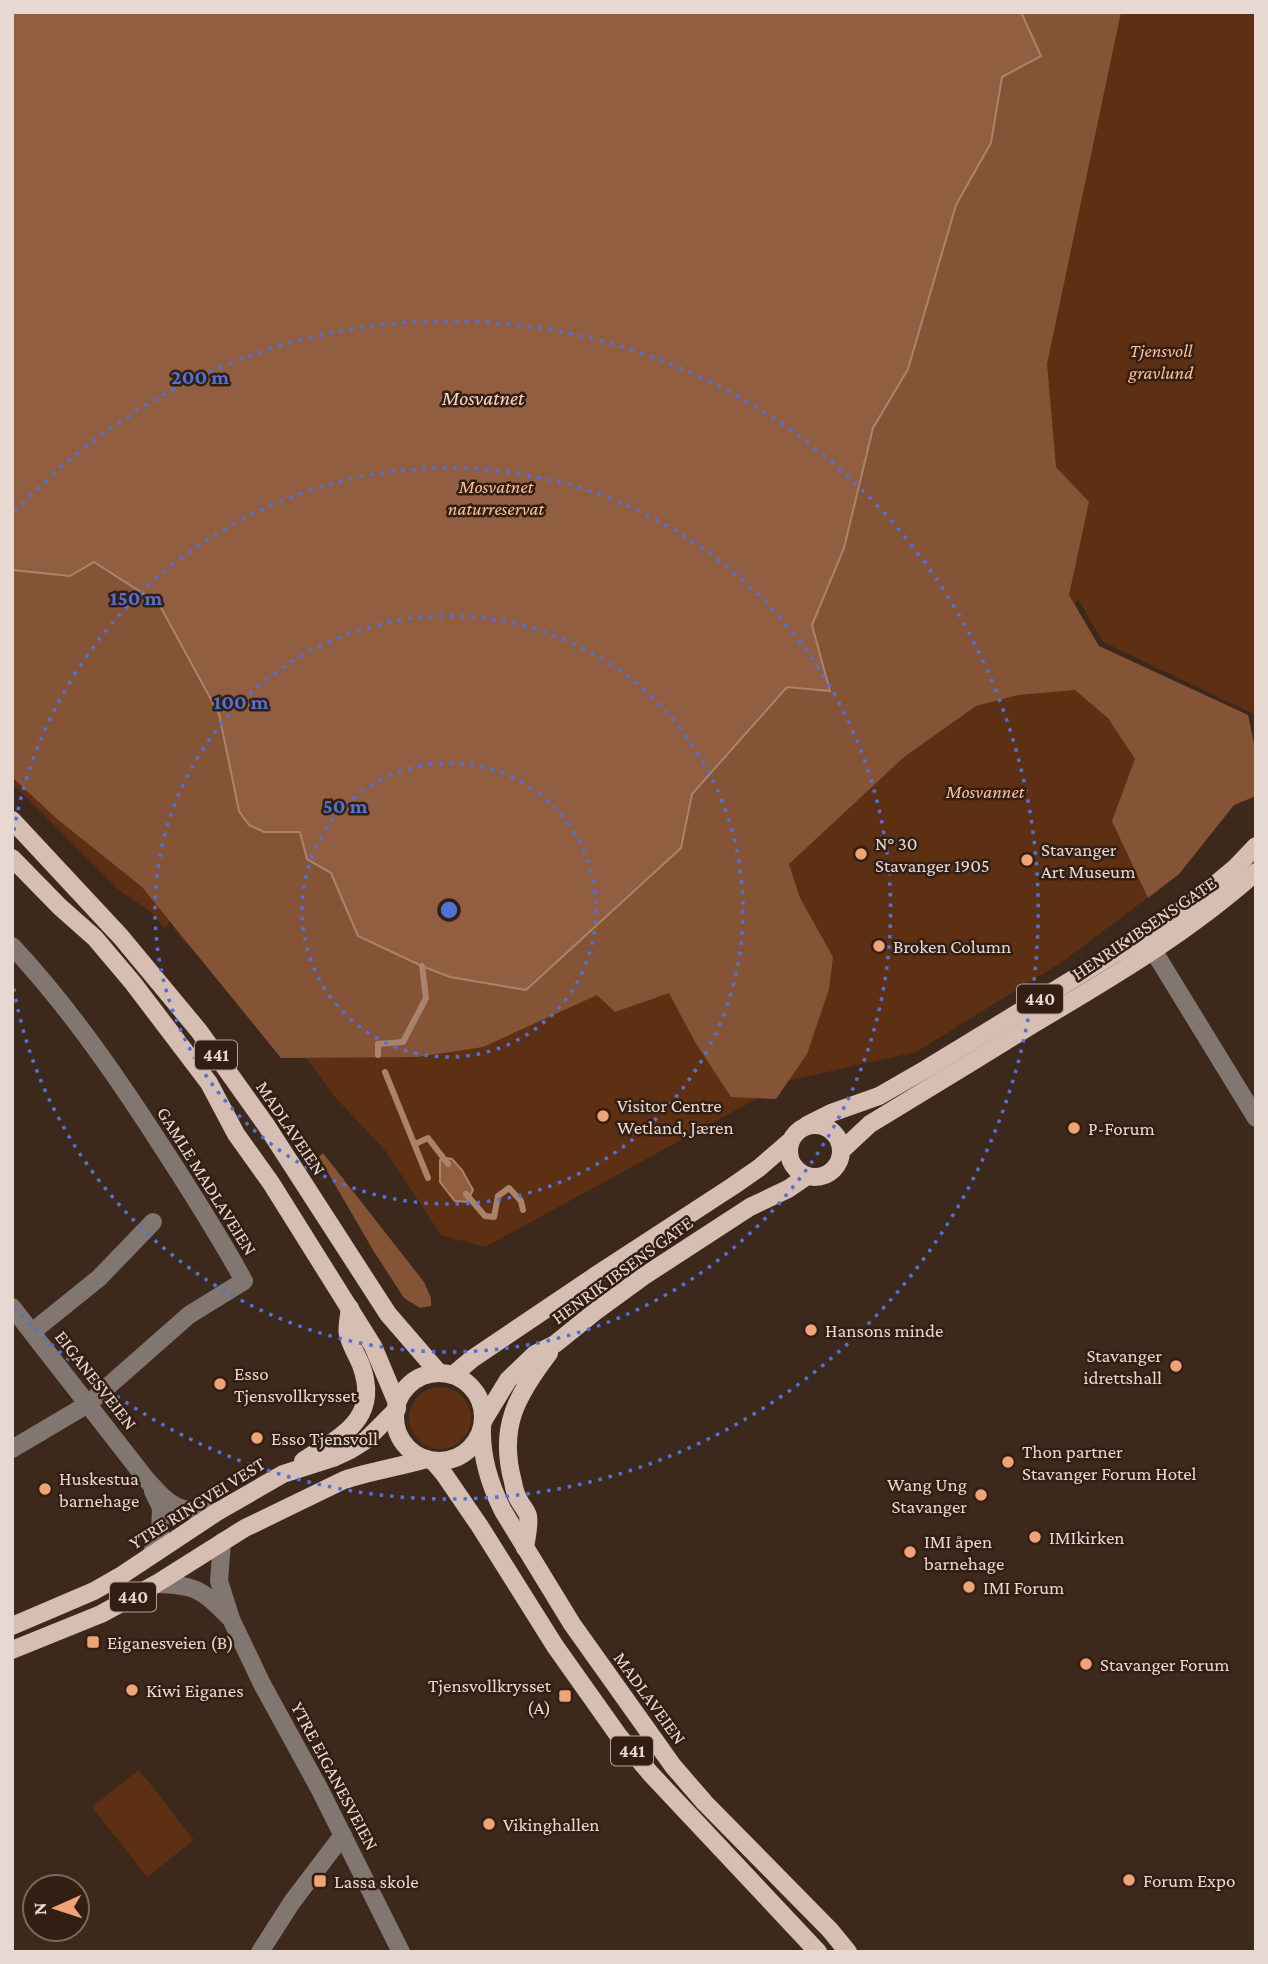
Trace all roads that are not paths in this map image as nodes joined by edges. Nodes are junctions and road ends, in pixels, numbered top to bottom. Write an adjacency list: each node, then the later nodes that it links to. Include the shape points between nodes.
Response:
1 (12, 820): 17 (main road, MADLAVEIEN / 441, via 121,937 199,1031 266,1125 387,1314)
2 (1256, 846): 8 (main road, HENRIK IBSENS GATE / 440, via 1199,898 1152,931 879,1096)
3 (12, 858): 14 (main road, 441, via 95,938 209,1083 236,1134)
4 (1256, 872): 6 (main road, HENRIK IBSENS GATE / 440)
5 (12, 946): 18 (street, GAMLE MADLAVEIEN, via 103,1057 216,1229 244,1281 190,1315)
6 (1153, 950): 7 (street); 10 (main road, HENRIK IBSENS GATE / 440, via 870,1124)
7 (1256, 1118)
8 (807, 1125): 9 (main road, 440); 10 (main road, via 831,1129)
9 (789, 1142): 11 (main road, via 790,1159); 17 (main road, HENRIK IBSENS GATE / 440, via 733,1186)
10 (841, 1151): 11 (main road, 440, via 831,1172)
11 (807, 1176): 16 (main road, HENRIK IBSENS GATE / 440, via 644,1276)
12 (153, 1222): 15 (street, via 100,1278)
13 (12, 1307): 15 (street, EIGANESVEIEN)
14 (350, 1308): 19 (main road, 441, via 373,1346); 23 (main road, via 347,1334 365,1377 364,1409 345,1434)
15 (32, 1332): 18 (street, EIGANESVEIEN)
16 (555, 1344): 20 (main road, HENRIK IBSENS GATE / 440, via 536,1354 508,1380); 27 (main road, via 525,1385 509,1427 509,1468 528,1516)
17 (446, 1374): 19 (main road, via 413,1381); 20 (main road, 441, via 466,1382 476,1393)
18 (88, 1404): 21 (street); 24 (street, EIGANESVEIEN)
19 (397, 1406): 22 (main road, 441, via 398,1434 406,1447); 23 (main road, YTRE RINGVEI VEST / 440, via 366,1440 350,1450)
20 (483, 1424): 22 (main road, via 467,1452 454,1459); 27 (main road, MADLAVEIEN / 441, via 481,1446 496,1496)
21 (12, 1449)
22 (429, 1460): 26 (main road, 440, via 344,1480); 36 (main road, 441, via 444,1474 561,1656 618,1735)
23 (283, 1474): 25 (main road, YTRE RINGVEI VEST / 440)
24 (146, 1479): 25 (street, EIGANESVEIEN, via 169,1504 189,1512); 28 (street, EIGANESVEIEN, via 161,1508 160,1534)
25 (217, 1512): 28 (main road, YTRE RINGVEI VEST / 440)
26 (222, 1542): 29 (main road, 440); 30 (street, YTRE EIGANESVEIEN, via 219,1581)
27 (525, 1548): 37 (main road, MADLAVEIEN / 441, via 579,1634 673,1766)
28 (152, 1555): 31 (main road, YTRE RINGVEI VEST / 440, via 94,1591)
29 (156, 1584): 30 (street, YTRE EIGANESVEIEN, via 198,1589); 32 (main road, 440, via 101,1614)
30 (231, 1619): 33 (street, YTRE EIGANESVEIEN)
31 (12, 1626)
32 (12, 1650)
33 (343, 1835): 34 (street); 35 (street, YTRE EIGANESVEIEN)
34 (260, 1952)
35 (401, 1952)
36 (818, 1952)
37 (848, 1952)

